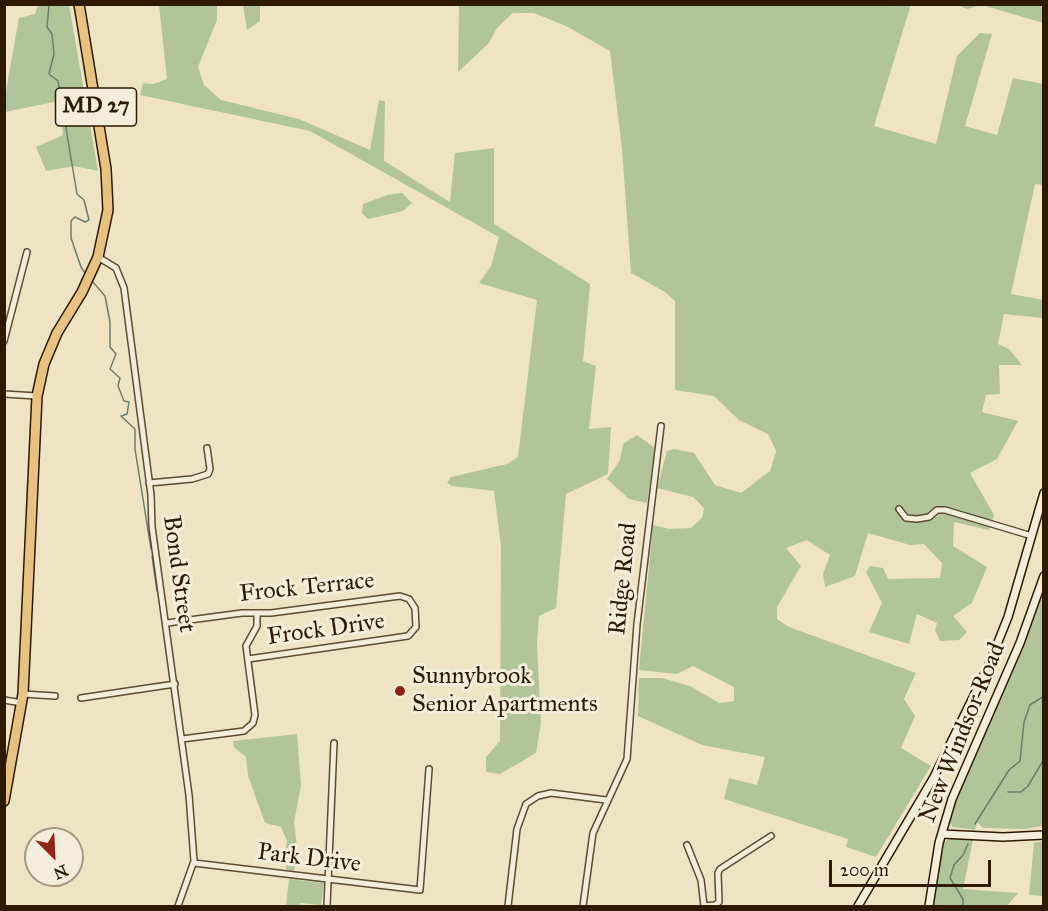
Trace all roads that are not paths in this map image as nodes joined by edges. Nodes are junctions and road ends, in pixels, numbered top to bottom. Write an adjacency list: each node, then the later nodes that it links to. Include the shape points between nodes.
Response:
1 (79, 4): 3 (highway, MD 27, via 108,190)
2 (27, 252): 4 (street)
3 (98, 257): 6 (highway, MD 27, via 50,347); 9 (street, Bond Street, via 116,268 124,288)
4 (4, 341)
5 (4, 394): 6 (street)
6 (37, 396): 21 (highway, MD 27)
7 (661, 426): 26 (street, Ridge Road, via 637,624 627,759)
8 (207, 448): 9 (street, via 208,474)
9 (149, 483): 15 (street, Bond Street)
10 (1044, 493): 12 (street)
11 (899, 509): 12 (street, via 910,519 945,510)
12 (1032, 536): 39 (street, via 992,658 934,777)
13 (1044, 576): 28 (street, New Windsor Road, via 1020,643 962,775)
14 (257, 614): 15 (street, Frock Terrace); 16 (street, Frock Terrace, via 403,596 414,605 416,621); 17 (street, via 257,626 246,644)
15 (167, 623): 18 (street, Bond Street)
16 (408, 636): 17 (street, Frock Drive)
17 (248, 659): 23 (street, via 255,715 251,727)
18 (175, 684): 20 (street); 23 (street, Bond Street)
19 (55, 696): 21 (street)
20 (81, 698)
21 (23, 699): 22 (street); 27 (highway, MD 27)
22 (4, 700)
23 (182, 739): 32 (street, Bond Street)
24 (334, 743): 33 (street)
25 (429, 769): 33 (street, Park Drive, via 420,890)
26 (606, 800): 36 (street, via 551,793 526,804 517,829); 37 (street, Ridge Road, via 592,832)
27 (4, 801)
28 (942, 834): 29 (street); 40 (street, New Windsor Road)
29 (1044, 835)
30 (771, 836): 38 (street, via 720,869 719,902)
31 (687, 845): 38 (street, via 702,880)
32 (194, 863): 33 (street, Park Drive); 34 (street, Bond Street)
33 (330, 880): 35 (street)
34 (178, 906)
35 (327, 906)
36 (508, 906)
37 (583, 906)
38 (704, 906)
39 (858, 906)
40 (929, 906)

